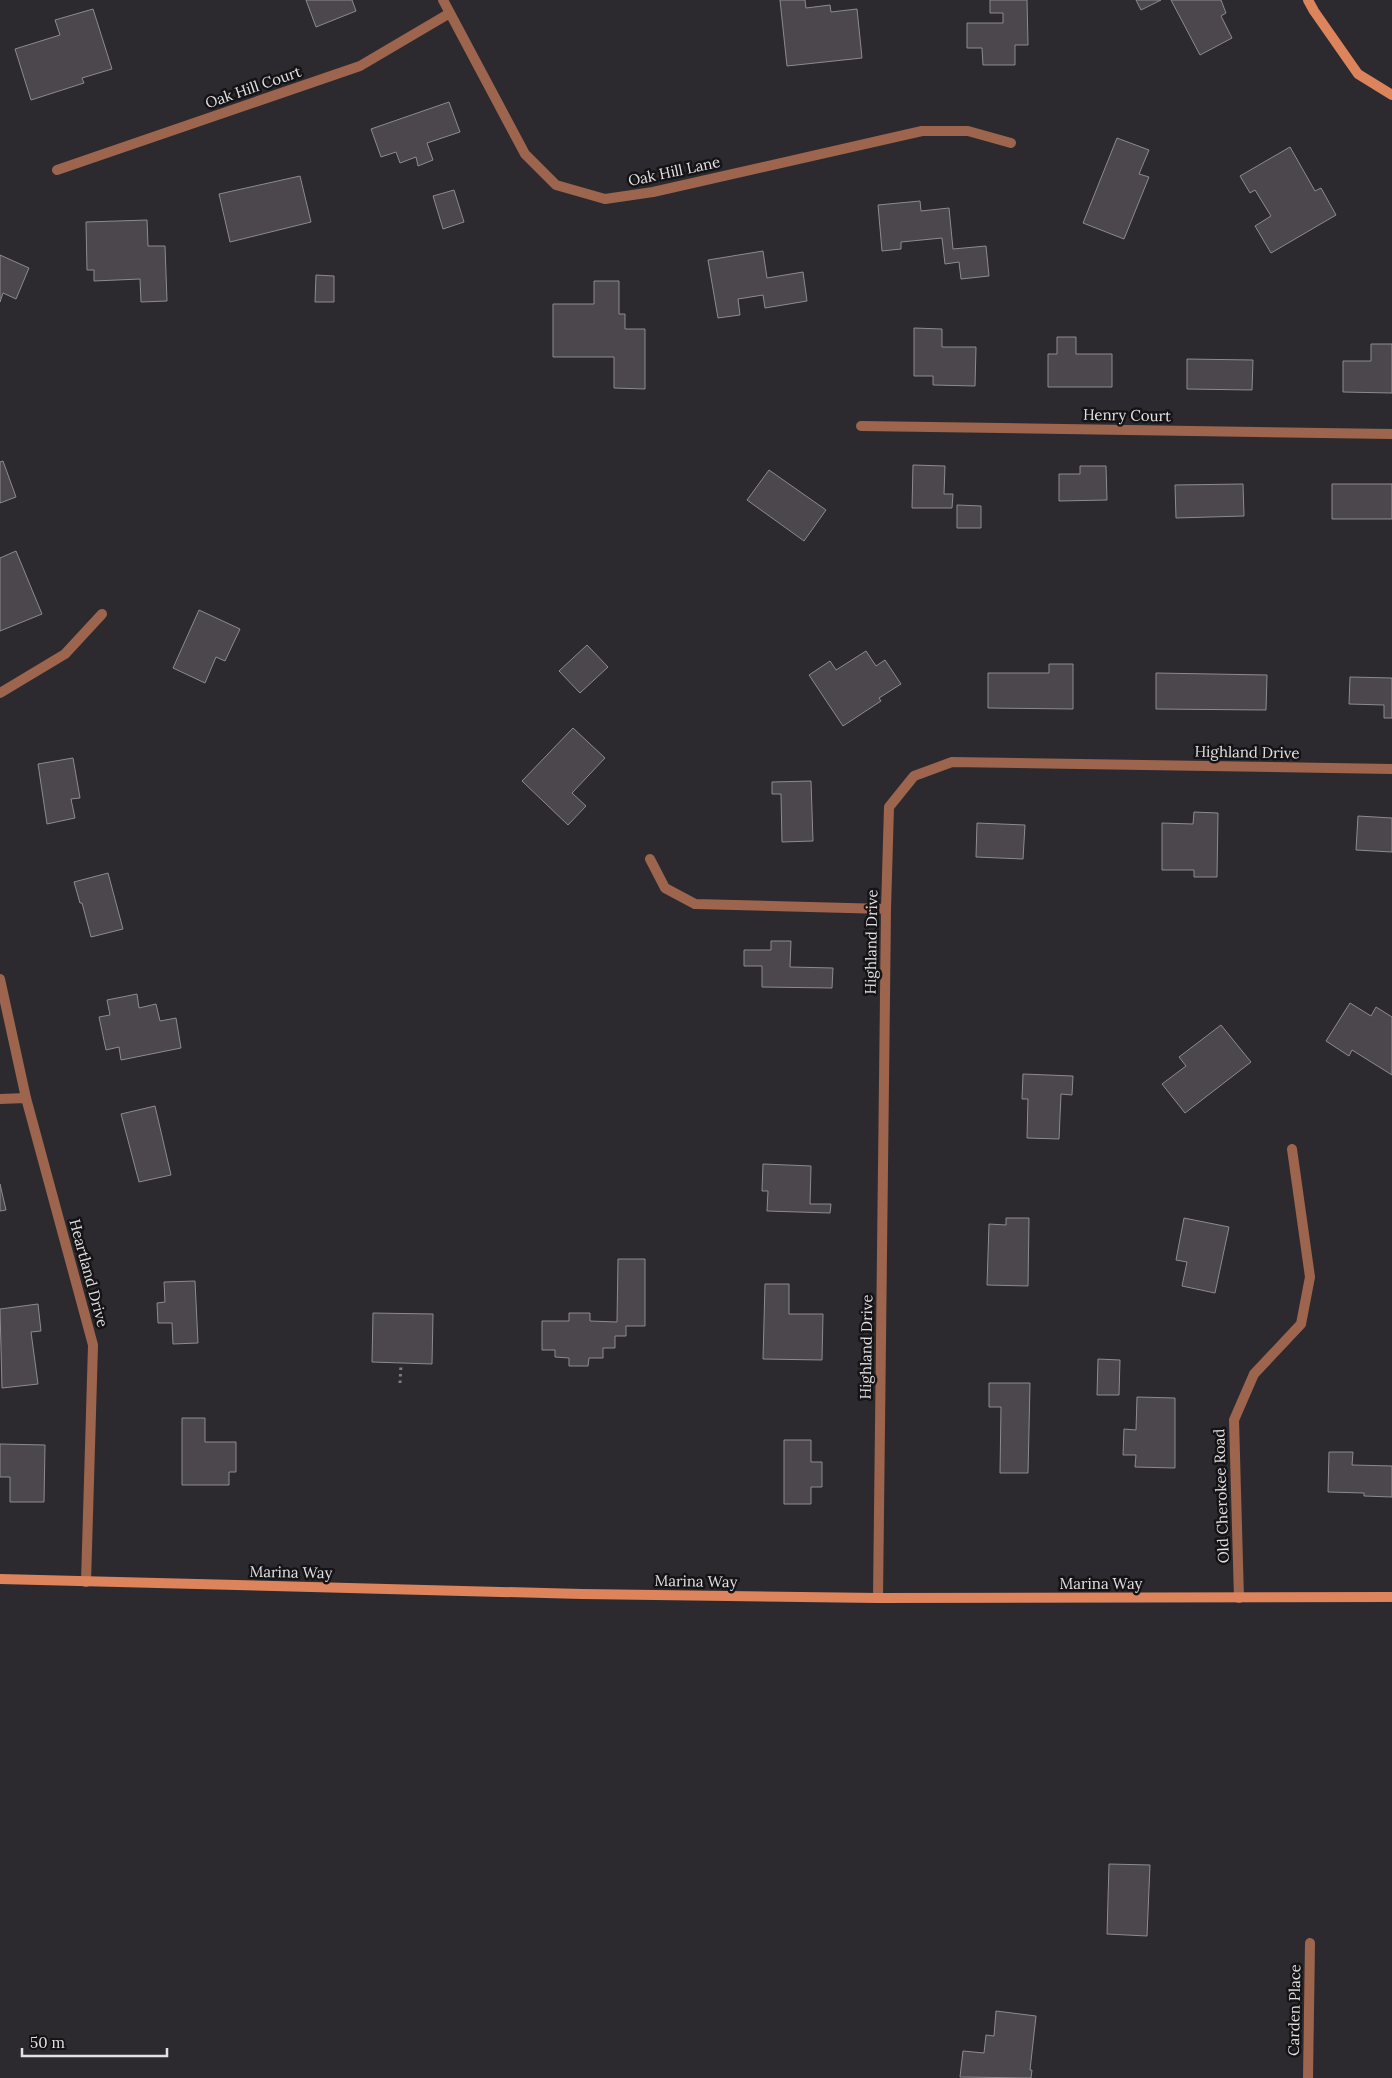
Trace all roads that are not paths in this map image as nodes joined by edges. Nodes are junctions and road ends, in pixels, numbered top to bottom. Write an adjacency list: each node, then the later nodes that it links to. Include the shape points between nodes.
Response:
1 (442, 0): 3 (street, Oak Hill Lane)
2 (1308, 0): 4 (street, via 1358,74)
3 (450, 13): 5 (street, Oak Hill Lane, via 525,154 556,184 605,199 652,192 922,130 968,130); 6 (street, Oak Hill Court, via 360,66)
4 (1392, 95)
5 (1012, 143)
6 (57, 170)
7 (861, 426): 8 (street, Henry Court)
8 (1392, 434)
9 (102, 614): 10 (street, via 64,654)
10 (0, 693)
11 (1392, 769): 13 (street, Highland Drive, via 952,762 914,776 889,807)
12 (650, 859): 13 (street, via 666,888 695,904)
13 (886, 909): 21 (street, Highland Drive)
14 (0, 979): 15 (street, Heartland Drive)
15 (26, 1098): 16 (street); 19 (street, Heartland Drive, via 93,1345)
16 (0, 1099)
17 (1292, 1148): 22 (street, Old Cherokee Road, via 1310,1277 1301,1324 1254,1374 1234,1420)
18 (0, 1580): 19 (street, Marina Way)
19 (86, 1582): 21 (street, Marina Way)
20 (1392, 1597): 22 (street, Marina Way)
21 (878, 1598): 22 (street, Marina Way)
22 (1239, 1598)
23 (1310, 1943): 24 (street, Carden Place)
24 (1308, 2078)

